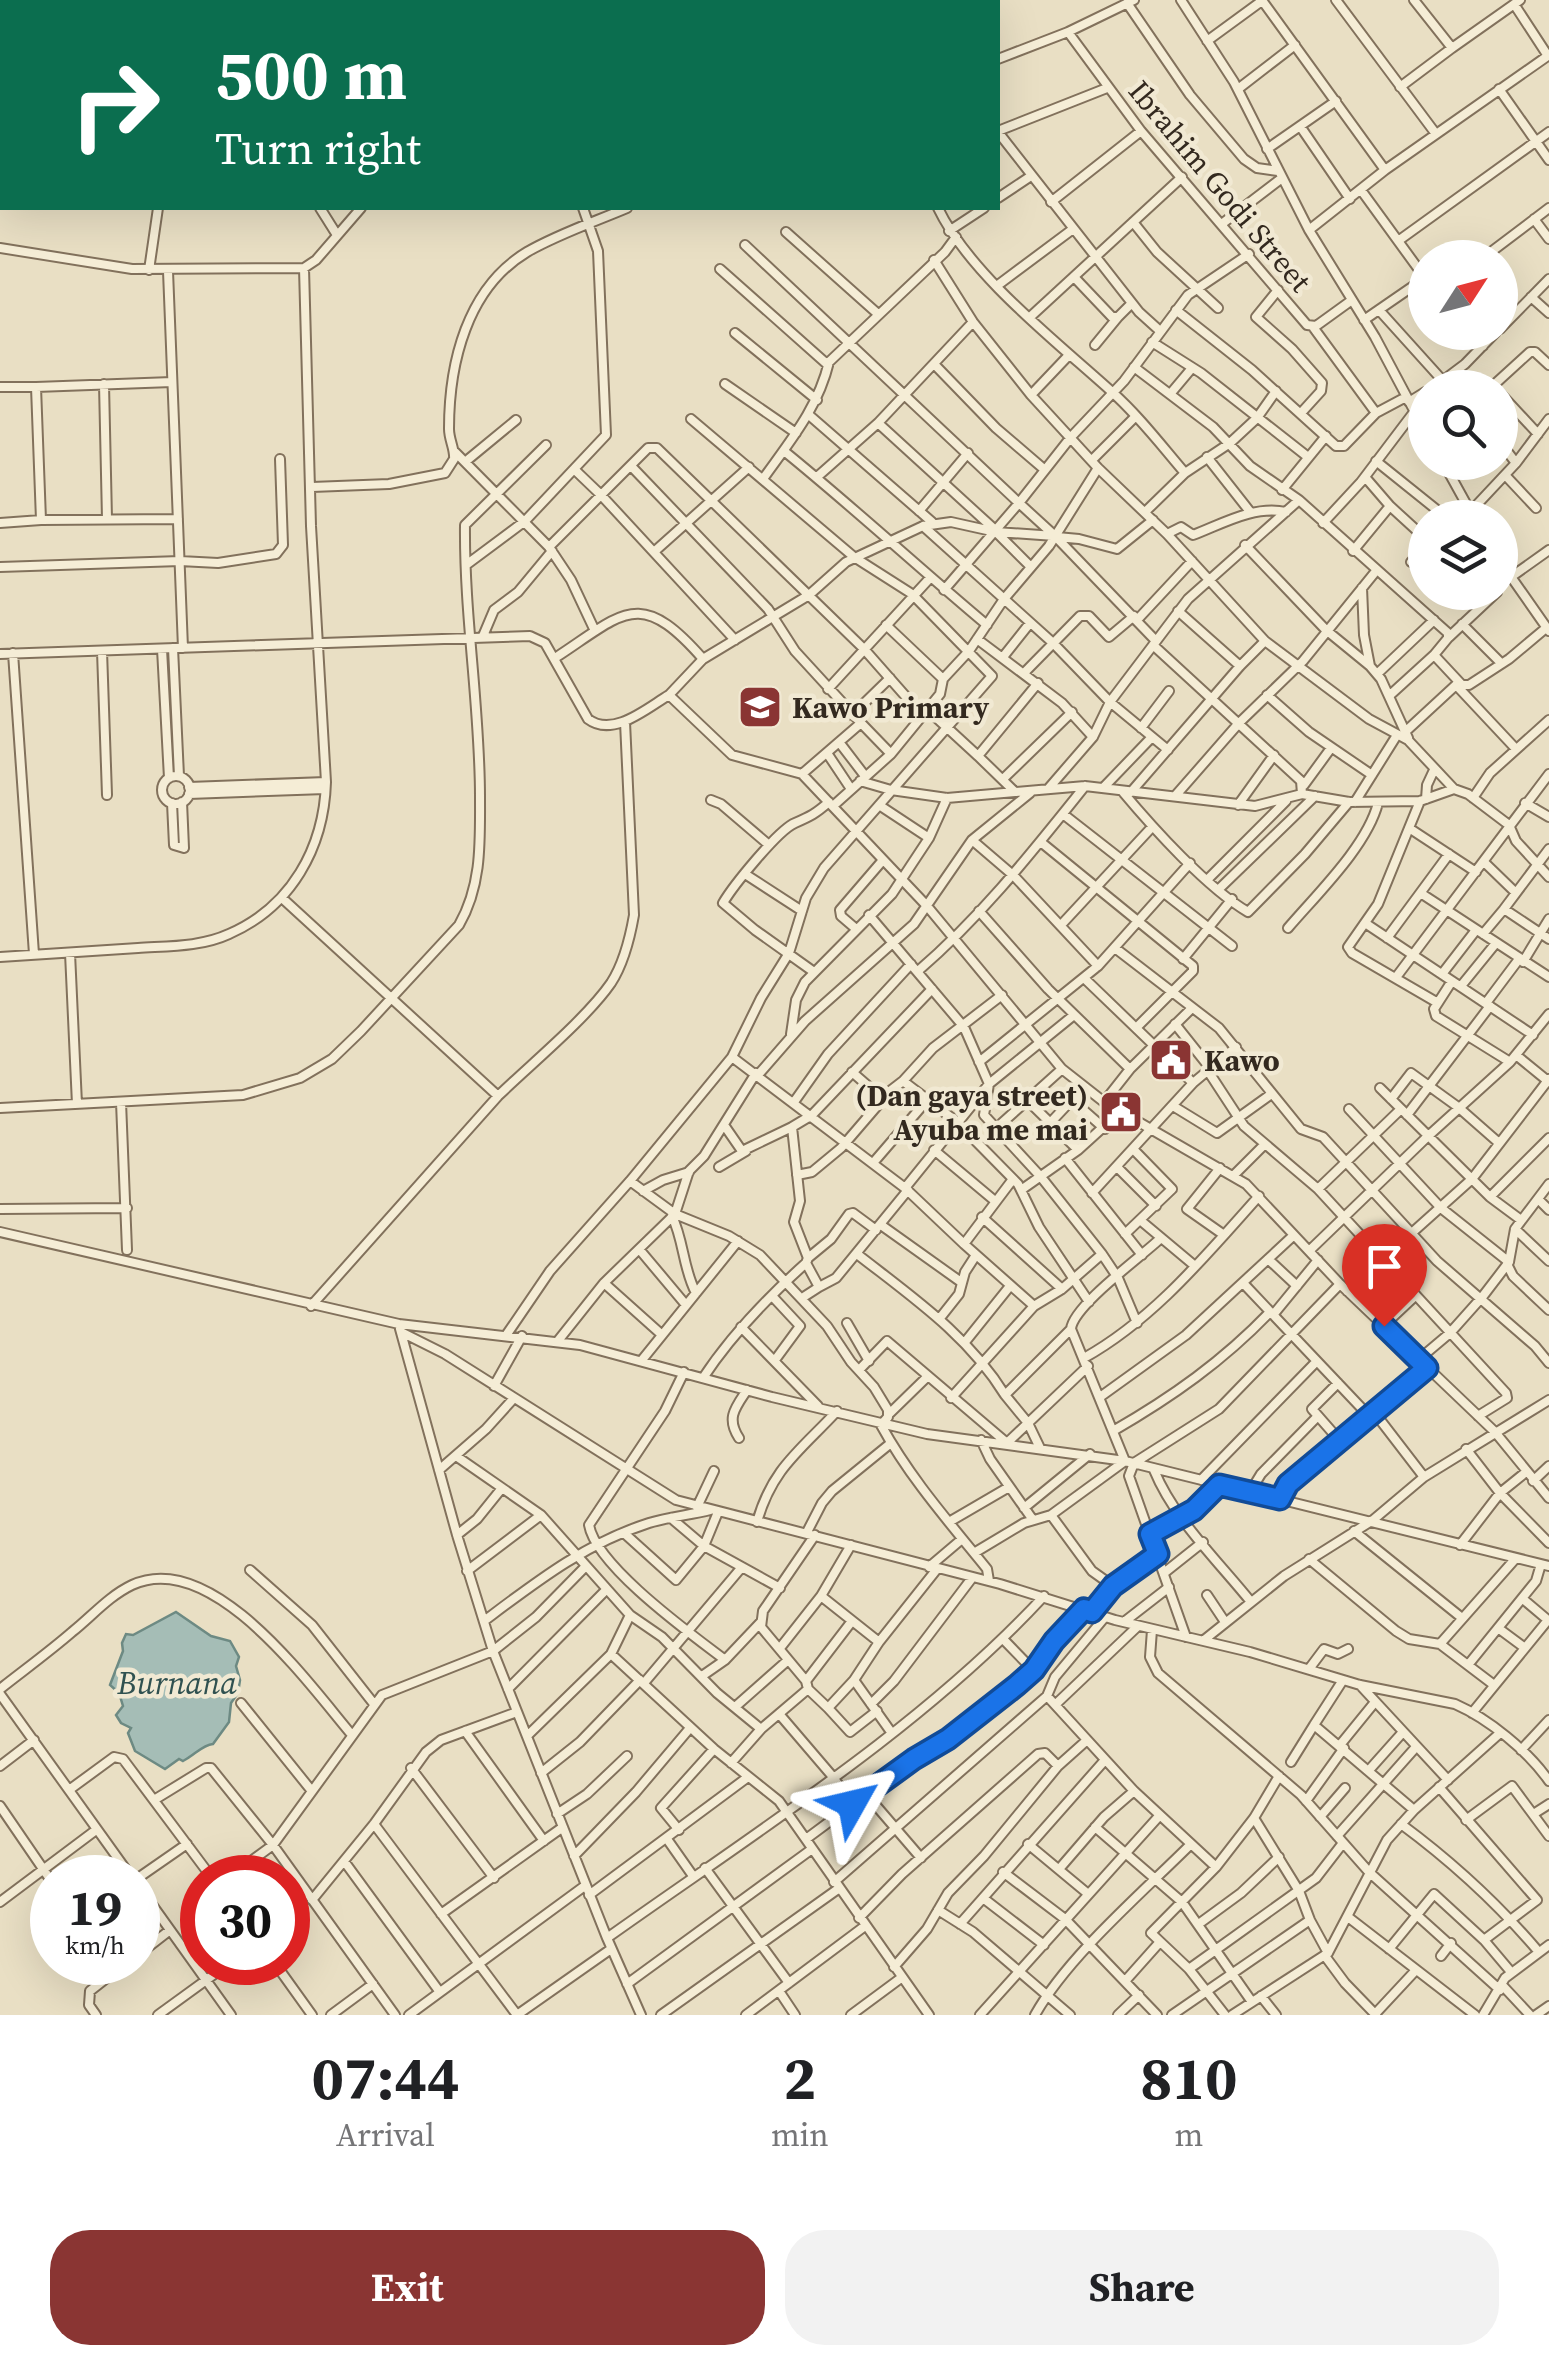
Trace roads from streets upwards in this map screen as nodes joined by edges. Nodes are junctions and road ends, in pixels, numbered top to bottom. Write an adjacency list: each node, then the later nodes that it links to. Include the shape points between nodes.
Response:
1 (1180, 0): 8 (street)
2 (1336, 0): 13 (street)
3 (1415, 0): 10 (street)
4 (1130, 2): 7 (street); 28 (street, via 1190,95 1244,158)
5 (1266, 2): 8 (street); 9 (street)
6 (1517, 2): 10 (street); 11 (street)
7 (1068, 32): 12 (street); 14 (street, Ibrahim Godi Street)
8 (1207, 40): 15 (street)
9 (1295, 45): 15 (street); 17 (street)
10 (1452, 48): 13 (street)
11 (1549, 56): 16 (street)
12 (1000, 57)
13 (1400, 86): 22 (street)
14 (1107, 88): 19 (street); 20 (street, Ibrahim Godi Street)
15 (1238, 89): 25 (street)
16 (1499, 89): 22 (street); 24 (street)
17 (1336, 102): 18 (street); 27 (street)
18 (1300, 126): 25 (street); 33 (street)
19 (1000, 131)
20 (1141, 131): 30 (street, Ibrahim Godi Street); 34 (street)
21 (1549, 132): 24 (street)
22 (1436, 134): 27 (street)
23 (1000, 135): 29 (street)
24 (1536, 142): 26 (street); 54 (street)
25 (1267, 148): 28 (street)
26 (1549, 160)
27 (1385, 170): 31 (street)
28 (1280, 174): 45 (street); 48 (street)
29 (1031, 176): 32 (street); 34 (street)
30 (1182, 177): 44 (street); 45 (street, Ibrahim Godi Street)
31 (1361, 190): 33 (street); 54 (street)
32 (1000, 197)
33 (1350, 198): 48 (street)
34 (1051, 202): 47 (street)
35 (1549, 208): 43 (street)
36 (158, 210): 63 (street)
37 (321, 210): 51 (street)
38 (358, 210): 51 (street)
39 (584, 210): 46 (street)
40 (622, 210): 46 (street)
41 (939, 210): 50 (street)
42 (982, 210): 50 (street)
43 (1534, 219): 52 (street); 53 (street)
44 (1133, 222): 59 (street); 68 (street)
45 (1223, 223): 57 (street, Ibrahim Godi Street)
46 (590, 224): 131 (street, via 527,252 482,294 458,349 449,430); 142 (street, via 598,250 608,429)
47 (1073, 229): 59 (street); 67 (street)
48 (1309, 230): 72 (street)
49 (786, 232): 79 (street)
50 (952, 234): 60 (street); 67 (street)
51 (337, 235): 61 (street)
52 (1549, 239)
53 (1507, 240)
54 (1398, 241): 58 (street)
55 (745, 246): 88 (street)
56 (0, 248): 63 (street)
57 (1249, 254): 68 (street); 69 (street, Ibrahim Godi Street)
58 (1408, 255)
59 (1096, 256): 65 (street); 73 (street)
60 (934, 260): 79 (street); 83 (street)
61 (304, 268): 64 (street); 151 (street)
62 (720, 269): 93 (street)
63 (149, 270): 64 (street)
64 (168, 270): 100 (street)
65 (1074, 277): 80 (street); 81 (street)
66 (1549, 279): 71 (street)
67 (998, 285): 81 (street)
68 (1194, 290): 74 (street); 75 (street)
69 (1278, 290): 84 (street, Ibrahim Godi Street); 113 (street, via 1256,318 1322,383)
70 (1408, 290): 76 (street)
71 (1532, 297): 77 (street); 78 (street)
72 (1352, 300): 82 (street); 84 (street, Ibrahim Godi Street)
73 (1132, 303): 80 (street); 85 (street)
74 (1218, 308)
75 (1176, 310): 85 (street); 105 (street)
76 (1378, 310): 82 (street); 97 (street)
77 (1518, 311)
78 (1549, 313)
79 (878, 314): 88 (street)
80 (1118, 317): 89 (street)
81 (1029, 318): 91 (street)
82 (1364, 320): 111 (street)
83 (973, 322): 92 (street); 108 (street)
84 (1313, 328): 114 (street)
85 (1160, 331): 87 (street)
86 (735, 333): 110 (street)
87 (1152, 342): 95 (street); 96 (street)
88 (848, 343): 93 (street); 109 (street)
89 (1096, 346)
90 (1479, 350): 98 (street)
91 (1069, 355): 106 (street); 108 (street)
92 (934, 364): 109 (street); 143 (street)
93 (828, 365): 110 (street)
94 (1549, 365): 99 (street, via 1530,352)
95 (1134, 367): 106 (street); 107 (street)
96 (1192, 368): 107 (street); 118 (street)
97 (1436, 370)
98 (1457, 370)
99 (1510, 370)
100 (172, 382): 101 (street); 166 (street)
101 (104, 384): 104 (street); 167 (street)
102 (725, 384): 123 (street)
103 (0, 387): 104 (street)
104 (36, 387): 168 (street)
105 (1276, 390): 113 (street); 118 (street)
106 (1113, 393): 116 (street); 126 (street)
107 (1171, 393): 127 (street)
108 (1032, 395): 126 (street)
109 (904, 397): 122 (street); 132 (street)
110 (817, 400): 115 (street)
111 (1407, 400): 114 (street)
112 (1518, 412): 124 (street)
113 (1301, 413): 125 (street)
114 (1376, 413): 125 (street, via 1340,448)
115 (809, 416): 123 (street); 129 (street)
116 (1136, 416): 139 (street); 144 (street)
117 (690, 418): 141 (street)
118 (1257, 418): 127 (street); 134 (street)
119 (1549, 419): 124 (street)
120 (516, 420): 138 (street)
121 (1408, 420): 136 (street)
122 (878, 422): 129 (street); 150 (street)
123 (796, 433): 130 (street)
124 (1538, 434): 137 (street)
125 (1326, 436): 134 (street)
126 (1071, 437): 139 (street); 143 (street)
127 (1230, 443): 133 (street); 152 (street)
128 (546, 445): 153 (street)
129 (848, 449): 146 (street); 163 (street)
130 (784, 450): 146 (street); 147 (street)
131 (455, 452): 138 (street); 151 (street, via 452,465 437,476)
132 (968, 453): 150 (street); 159 (street)
133 (1207, 457): 144 (street); 165 (street)
134 (1308, 458): 152 (street)
135 (280, 459): 186 (street, via 283,545 276,554)
136 (1376, 460): 145 (street); 156 (street)
137 (1518, 460)
138 (465, 462): 153 (street)
139 (1095, 464): 162 (street); 178 (street)
140 (630, 466): 154 (street); 158 (street, via 653,446); 173 (street)
141 (750, 467): 147 (street); 158 (street)
142 (576, 470): 154 (street); 170 (street)
143 (1045, 470): 159 (street)
144 (1185, 473): 162 (street)
145 (1365, 477): 160 (street); 174 (street)
146 (817, 478): 179 (street)
147 (763, 479): 185 (street)
148 (1500, 480): 157 (street)
149 (1510, 480): 161 (street)
150 (942, 483): 163 (street); 176 (street)
151 (312, 487): 219 (street)
152 (1282, 490): 155 (street)
153 (497, 491): 170 (street); 188 (street, via 465,525)
154 (601, 495): 181 (street); 183 (street)
155 (1299, 500): 164 (street); 174 (street)
156 (1425, 500)
157 (1482, 500)
158 (710, 502): 173 (street); 200 (street)
159 (1019, 503): 176 (street); 178 (street)
160 (1390, 506): 171 (street); 184 (street)
161 (1536, 508)
162 (1146, 511): 169 (street)
163 (919, 512): 175 (street)
164 (1286, 512): 165 (street); 180 (street)
165 (1251, 513): 177 (street, via 1193,536 1181,526)
166 (178, 518): 167 (street); 186 (street)
167 (107, 519): 168 (street)
168 (41, 520): 172 (street)
169 (1153, 520): 177 (street); 178 (street, via 1117,549)
170 (526, 522): 181 (street); 188 (street)
171 (1408, 522)
172 (0, 523)
173 (686, 523): 183 (street); 204 (street)
174 (1323, 523): 184 (street)
175 (928, 524): 176 (street); 179 (street); 189 (street)
176 (995, 530): 178 (street); 189 (street); 191 (street)
177 (1168, 534): 187 (street)
178 (1056, 536): 191 (street); 205 (street)
179 (894, 542): 185 (street); 194 (street)
180 (1245, 545): 195 (street); 211 (street)
181 (551, 549): 213 (street); 214 (street, via 518,592 494,610)
182 (1549, 550): 193 (street)
183 (655, 551): 218 (street)
184 (1353, 551): 192 (street)
185 (854, 557): 199 (street); 200 (street)
186 (180, 561): 190 (street); 223 (street)
187 (1192, 561): 195 (street); 205 (street)
188 (466, 564): 215 (street)
189 (965, 564): 198 (street); 201 (street)
190 (0, 567)
191 (1031, 567): 201 (street)
192 (1376, 571): 197 (street); 206 (street)
193 (1518, 573)
194 (930, 578): 198 (street); 199 (street)
195 (1207, 580): 203 (street); 220 (street)
196 (1518, 587): 212 (street)
197 (1362, 588): 211 (street); 237 (street)
198 (944, 590): 210 (street)
199 (912, 594): 209 (street); 227 (street)
200 (808, 595): 204 (street); 225 (street)
201 (1004, 599): 207 (street); 210 (street)
202 (1478, 610): 208 (street)
203 (1178, 611): 221 (street); 235 (street)
204 (774, 618): 218 (street); 243 (street)
205 (1136, 618): 221 (street); 222 (street, via 1109,637 1083,614)
206 (1434, 620): 216 (street); 237 (street)
207 (1030, 624): 222 (street); 232 (street)
208 (1462, 624): 216 (street); 234 (street)
209 (886, 625): 225 (street); 240 (street)
210 (987, 626): 217 (street)
211 (1326, 630): 236 (street); 237 (street)
212 (1548, 630): 234 (street)
213 (595, 631): 231 (street); 233 (street, via 628,612 651,614)
214 (482, 636): 215 (street); 231 (street, via 538,638)
215 (472, 638): 219 (street); 376 (street, via 480,731 478,880 459,925)
216 (1448, 638): 230 (street)
217 (977, 639): 227 (street); 232 (street)
218 (735, 640): 233 (street)
219 (318, 641): 223 (street); 279 (street)
220 (1265, 641): 235 (street); 236 (street)
221 (1155, 643): 248 (street); 249 (street)
222 (1053, 644): 238 (street); 249 (street)
223 (178, 648): 224 (street); 259 (street)
224 (162, 649): 226 (street); 259 (street)
225 (864, 649): 239 (street); 243 (street)
226 (102, 651): 228 (street); 291 (street)
227 (969, 651): 240 (street); 258 (street, via 992,676)
228 (13, 653): 229 (street); 360 (street)
229 (0, 654)
230 (1434, 655): 242 (street); 247 (street)
231 (554, 658): 254 (street, via 592,723)
232 (1003, 658): 238 (street)
233 (703, 659): 246 (street)
234 (1501, 663): 242 (street, via 1469,685)
235 (1240, 666): 248 (street)
236 (1295, 666): 245 (street); 260 (street)
237 (1374, 670): 247 (street)
238 (1024, 672): 241 (street)
239 (890, 678): 251 (street); 252 (street)
240 (943, 679): 251 (street, via 942,693)
241 (1038, 683): 250 (street); 269 (street)
242 (1457, 683): 260 (street); 265 (street)
243 (828, 689): 252 (street)
244 (1169, 690): 257 (street)
245 (1267, 694): 255 (street); 264 (street)
246 (669, 695): 254 (street); 272 (street, via 732,755)
247 (1389, 696): 260 (street)
248 (1214, 699): 255 (street); 266 (street)
249 (1110, 702): 257 (street); 261 (street)
250 (1072, 712): 261 (street); 278 (street)
251 (925, 713): 258 (street); 268 (street)
252 (852, 715): 256 (street)
253 (1549, 720): 265 (street)
254 (625, 722): 410 (street, via 634,916 629,943 612,982)
255 (1239, 722): 270 (street); 292 (street)
256 (861, 723): 263 (street); 268 (street)
257 (1141, 728): 262 (street)
258 (946, 729): 269 (street); 286 (street)
259 (172, 734): 275 (street); 276 (street)
260 (1404, 736): 271 (street); 274 (street)
261 (1093, 737): 287 (street)
262 (1152, 737): 266 (street); 282 (street)
263 (839, 742): 267 (street); 277 (street)
264 (1331, 748): 274 (street); 283 (street)
265 (1516, 749): 296 (street)
266 (1168, 750): 289 (street)
267 (826, 753): 272 (street); 281 (street)
268 (891, 754): 277 (street)
269 (978, 756): 278 (street)
270 (1274, 756): 283 (street); 305 (street)
271 (1434, 770): 284 (street); 298 (street)
272 (802, 774): 304 (street)
273 (1549, 774): 303 (street)
274 (1372, 775): 300 (street)
275 (180, 776): 276 (street); 285 (street)
276 (169, 778): 301 (street, via 162,793)
277 (863, 778): 281 (street); 286 (street)
278 (1003, 779): 288 (street)
279 (325, 785): 285 (street); 335 (street, via 314,848)
280 (1084, 786): 282 (street); 287 (street); 307 (street)
281 (851, 789): 304 (street)
282 (1103, 789): 289 (street)
283 (1303, 789): 293 (street); 295 (street)
284 (1454, 789): 296 (street); 298 (street)
285 (189, 790): 299 (street)
286 (890, 790): 294 (street); 306 (street)
287 (1048, 790): 290 (street)
288 (1014, 792): 290 (street); 294 (street)
289 (1127, 792): 292 (street); 310 (street)
290 (1030, 793): 314 (street)
291 (107, 796)
292 (1176, 796): 305 (street)
293 (1315, 796): 300 (street); 331 (street)
294 (947, 798): 313 (street)
295 (1289, 798): 305 (street); 328 (street)
296 (1473, 798): 309 (street)
297 (711, 800): 316 (street)
298 (1423, 800): 302 (street); 311 (street)
299 (182, 802): 301 (street); 301 (street, via 184,848 174,845)
300 (1352, 802): 302 (street); 336 (street, via 1250,910)
301 (172, 803)
302 (1378, 803): 348 (street, via 1351,852)
303 (1525, 803): 308 (street); 309 (street)
304 (831, 804): 312 (street); 316 (street, via 792,824)
305 (1238, 805)
306 (879, 806): 312 (street); 313 (street)
307 (1063, 814): 315 (street); 319 (street)
308 (1549, 816)
309 (1509, 826): 321 (street); 323 (street)
310 (1152, 827): 319 (street); 322 (street)
311 (1409, 828): 318 (street); 345 (street)
312 (854, 832): 320 (street); 340 (street, via 814,882)
313 (929, 838): 329 (street)
314 (972, 840): 326 (street); 337 (street)
315 (1042, 843): 326 (street); 330 (street)
316 (770, 845): 325 (street)
317 (1549, 849): 323 (street)
318 (1448, 854): 324 (street); 334 (street)
319 (1120, 858): 330 (street); 332 (street)
320 (883, 860): 329 (street); 347 (street, via 840,913)
321 (1484, 862): 324 (street); 333 (street)
322 (1190, 863): 328 (street); 332 (street)
323 (1538, 865): 327 (street); 333 (street)
324 (1476, 872): 339 (street)
325 (745, 874): 340 (street); 359 (street, via 724,903)
326 (1014, 876): 341 (street); 346 (street)
327 (1549, 877)
328 (1208, 878): 331 (street)
329 (903, 880): 337 (street); 342 (street)
330 (1095, 886): 344 (street); 346 (street)
331 (1220, 889): 336 (street)
332 (1163, 892): 344 (street); 349 (street)
333 (1516, 893): 338 (street)
334 (1422, 894): 339 (street); 352 (street)
335 (282, 898): 358 (street, via 257,920 198,944); 376 (street)
336 (1232, 899): 349 (street)
337 (927, 906): 353 (street); 354 (street)
338 (1504, 909): 350 (street); 351 (street)
339 (1448, 910): 350 (street); 361 (street)
340 (802, 911): 359 (street)
341 (979, 912): 353 (street); 377 (street)
342 (869, 915): 347 (street); 354 (street)
343 (1549, 919): 351 (street)
344 (1138, 922): 357 (street); 363 (street)
345 (1365, 923): 352 (street); 369 (street, via 1349,950)
346 (1060, 926): 365 (street)
347 (856, 928): 367 (street)
348 (1288, 928)
349 (1210, 929): 356 (street); 363 (street)
350 (1479, 932): 355 (street); 368 (street)
351 (1545, 936): 364 (street)
352 (1388, 938): 361 (street)
353 (954, 940): 366 (street); 375 (street)
354 (893, 943): 366 (street); 389 (street)
355 (1496, 944): 364 (street); 372 (street)
356 (1232, 946)
357 (1115, 948): 365 (street); 374 (street)
358 (70, 952): 360 (street); 419 (street)
359 (789, 953): 367 (street); 394 (street)
360 (34, 954): 362 (street)
361 (1414, 956): 368 (street); 369 (street)
362 (0, 957)
363 (1183, 958): 374 (street, via 1194,969)
364 (1521, 960): 370 (street); 379 (street)
365 (1098, 966): 371 (street)
366 (915, 968): 373 (street); 417 (street, via 828,1054)
367 (814, 972): 389 (street, via 796,1000)
368 (1442, 974): 372 (street)
369 (1398, 976): 378 (street)
370 (1549, 977)
371 (1084, 978): 377 (street); 387 (street)
372 (1457, 983): 378 (street); 379 (street)
373 (932, 989): 385 (street); 400 (street)
374 (1172, 992): 380 (street); 387 (street)
375 (1002, 995): 383 (street); 385 (street)
376 (390, 1000): 410 (street); 416 (street, via 332,1059 300,1078 243,1095)
377 (1059, 1000): 382 (street); 383 (street)
378 (1438, 1002): 390 (street, via 1436,1016)
379 (1488, 1004): 388 (street); 390 (street)
380 (1192, 1008): 384 (street); 393 (street)
381 (1549, 1014): 386 (street)
382 (1074, 1015): 391 (street); 398 (street)
383 (1027, 1024): 391 (street); 396 (street)
384 (1175, 1024): 392 (street); 399 (street)
385 (964, 1027): 396 (street); 403 (street, via 933,1048)
386 (1546, 1027): 388 (street)
387 (1136, 1028): 392 (street)
388 (1533, 1035): 395 (street)
389 (790, 1038): 401 (street)
390 (1468, 1038): 395 (street); 406 (street)
391 (1041, 1043): 397 (street); 404 (street)
392 (1153, 1045): 398 (street); 405 (street)
393 (1236, 1048): 399 (street); 409 (street)
394 (732, 1056): 401 (street); 458 (street)
395 (1513, 1059): 402 (street); 422 (street)
396 (980, 1062): 404 (street)
397 (1062, 1068): 407 (street); 414 (street)
398 (1130, 1068): 418 (street)
399 (1209, 1070): 405 (street); 427 (street)
400 (852, 1072): 412 (street); 426 (street)
401 (757, 1074): 417 (street); 431 (street)
402 (1548, 1080): 439 (street)
403 (903, 1082): 411 (street); 412 (street)
404 (989, 1084): 428 (street); 455 (street, via 984,1115)
405 (1193, 1084): 420 (street)
406 (1432, 1086): 413 (street, via 1411,1073); 422 (street); 425 (street)
407 (1084, 1088): 415 (street); 418 (street)
408 (1380, 1088): 413 (street)
409 (1270, 1094): 427 (street); 446 (street, via 1301,1129 1323,1137)
410 (498, 1096): 522 (street)
411 (929, 1098): 428 (street); 447 (street)
412 (883, 1099): 438 (street)
413 (1391, 1099): 425 (street)
414 (1027, 1100): 429 (street); 430 (street)
415 (1072, 1100): 430 (street); 434 (street)
416 (121, 1102): 419 (street); 471 (street)
417 (794, 1102): 426 (street)
418 (1104, 1102): 424 (street)
419 (78, 1104): 421 (street)
420 (1173, 1106): 427 (street, via 1217,1134); 433 (street)
421 (0, 1108)
422 (1458, 1108): 436 (street); 439 (street)
423 (1348, 1109): 435 (street)
424 (1121, 1111): 433 (street); 434 (street)
425 (1404, 1112): 435 (street); 436 (street)
426 (812, 1115): 432 (street); 438 (street)
427 (1239, 1119): 440 (street)
428 (957, 1122): 441 (street); 456 (street)
429 (1002, 1123)
430 (1050, 1123): 442 (street)
431 (724, 1125): 444 (street); 452 (street)
432 (792, 1127): 444 (street); 453 (street)
433 (1154, 1128): 443 (street); 451 (street)
434 (1105, 1129): 442 (street)
435 (1372, 1136): 446 (street); 448 (street)
436 (1428, 1136): 448 (street); 457 (street)
437 (1549, 1138): 467 (street)
438 (848, 1142): 447 (street); 453 (street, via 812,1172)
439 (1499, 1143): 457 (street)
440 (1264, 1145): 454 (street); 461 (street)
441 (934, 1150): 460 (street); 469 (street)
442 (1078, 1150): 445 (street)
443 (1134, 1150): 450 (street); 470 (street, via 1171,1186)
444 (746, 1151): 449 (street)
445 (1065, 1158): 455 (street); 465 (street)
446 (1345, 1161): 461 (street); 464 (street)
447 (874, 1163): 460 (street)
448 (1400, 1164): 464 (street); 472 (street)
449 (720, 1167)
450 (1117, 1167): 465 (street); 470 (street)
451 (1220, 1168): 454 (street); 484 (street, via 1188,1208)
452 (689, 1172): 463 (street); 475 (street)
453 (798, 1175): 499 (street, via 794,1222)
454 (1233, 1176): 466 (street)
455 (1041, 1177): 462 (street); 494 (street)
456 (1013, 1179): 462 (street); 469 (street)
457 (1472, 1180): 467 (street); 472 (street)
458 (630, 1181): 463 (street); 534 (street, via 550,1271)
459 (1549, 1184): 468 (street)
460 (906, 1189): 480 (street); 489 (street)
461 (1318, 1189): 477 (street)
462 (1021, 1190): 505 (street)
463 (643, 1191): 475 (street)
464 (1373, 1191): 477 (street); 486 (street)
465 (1092, 1194): 483 (street)
466 (1259, 1196): 484 (street); 485 (street)
467 (1490, 1197): 479 (street)
468 (1538, 1199): 474 (street); 479 (street)
469 (995, 1201): 476 (street)
470 (1156, 1206): 478 (street)
471 (126, 1208): 473 (street); 491 (street)
472 (1442, 1208): 486 (street); 502 (street)
473 (0, 1210)
474 (1549, 1210)
475 (674, 1215): 488 (street); 490 (street); 515 (street)
476 (982, 1217): 489 (street); 514 (street)
477 (1344, 1218): 492 (street); 497 (street)
478 (1140, 1220): 483 (street); 487 (street)
479 (1521, 1220): 481 (street)
480 (879, 1228): 493 (street); 499 (street, via 853,1212); 507 (street)
481 (1515, 1230): 501 (street); 502 (street)
482 (0, 1232): 522 (street)
483 (1125, 1234): 496 (street)
484 (1224, 1235): 503 (street)
485 (1294, 1235): 492 (street); 498 (street)
486 (1412, 1235): 497 (street); 519 (street)
487 (1161, 1238): 496 (street); 503 (street)
488 (738, 1241): 506 (street); 515 (street)
489 (964, 1244): 495 (street)
490 (638, 1249): 508 (street); 521 (street)
491 (127, 1250)
492 (1309, 1251): 500 (street)
493 (857, 1254): 513 (street); 526 (street)
494 (1102, 1254): 504 (street); 505 (street)
495 (976, 1255): 507 (street); 510 (street)
496 (1142, 1256): 504 (street)
497 (1382, 1257): 512 (street); 516 (street)
498 (1268, 1259): 509 (street); 511 (street)
499 (807, 1260): 506 (street); 513 (street)
500 (1318, 1260): 511 (street); 512 (street)
501 (1549, 1261)
502 (1508, 1263): 519 (street); 524 (street)
503 (1195, 1266): 528 (street)
504 (1118, 1278): 520 (street); 528 (street)
505 (1074, 1279): 514 (street); 520 (street)
506 (787, 1280): 517 (street); 518 (street)
507 (961, 1282): 526 (street)
508 (604, 1283): 535 (street); 538 (street)
509 (1243, 1284): 525 (street); 557 (street)
510 (1010, 1286): 523 (street); 539 (street)
511 (1297, 1286): 525 (street)
512 (1344, 1287): 529 (street); 536 (street)
513 (819, 1288): 518 (street)
514 (1062, 1288): 523 (street)
515 (696, 1293): 521 (street)
516 (1415, 1296): 529 (street); 533 (street)
517 (774, 1297): 531 (street); 541 (street, via 800,1326)
518 (802, 1298): 549 (street)
519 (1480, 1299): 533 (street); 547 (street)
520 (1089, 1302): 532 (street)
521 (686, 1305): 535 (street)
522 (311, 1306): 530 (street)
523 (1034, 1306): 545 (street)
524 (1549, 1310)
525 (1272, 1314): 536 (street); 569 (street, via 1180,1392)
526 (940, 1318): 539 (street)
527 (847, 1323): 543 (street)
528 (1137, 1323): 546 (street)
529 (1384, 1326): 542 (street)
530 (400, 1328): 534 (street); 554 (street); 582 (street)
531 (741, 1328): 541 (street); 551 (street)
532 (1071, 1328): 546 (street); 556 (street)
533 (1450, 1332): 542 (street); 565 (street, via 1508,1395)
534 (506, 1334): 537 (street)
535 (660, 1334): 540 (street)
536 (1292, 1334): 544 (street); 580 (street, via 1218,1408)
537 (522, 1336): 538 (street); 554 (street)
538 (558, 1342): 540 (street)
539 (965, 1342): 545 (street)
540 (642, 1360): 550 (street)
541 (774, 1360): 561 (street)
542 (1418, 1360): 548 (street)
543 (870, 1361): 549 (street); 552 (street, via 888,1341)
544 (1317, 1361): 553 (street); 588 (street)
545 (985, 1362): 556 (street); 559 (street)
546 (1086, 1362): 557 (street); 567 (street)
547 (1549, 1363)
548 (1427, 1368): 564 (street); 565 (street)
549 (859, 1370): 563 (street)
550 (684, 1372): 551 (street); 583 (street)
551 (703, 1378): 555 (street)
552 (927, 1378): 559 (street); 563 (street)
553 (1338, 1383): 564 (street); 566 (street, via 1313,1408)
554 (494, 1386): 558 (street)
555 (746, 1390): 561 (street); 571 (street, via 731,1417)
556 (1006, 1395): 567 (street)
557 (1100, 1397): 569 (street)
558 (514, 1398): 579 (street); 583 (street)
559 (951, 1398): 575 (street)
560 (1549, 1400): 570 (street)
561 (818, 1407): 562 (street)
562 (838, 1411): 568 (street); 606 (street, via 778,1472)
563 (889, 1414): 568 (street)
564 (1371, 1414): 573 (street); 587 (street)
565 (1478, 1416): 570 (street)
566 (1317, 1417): 573 (street); 593 (street)
567 (1028, 1422): 575 (street); 576 (street)
568 (881, 1425): 572 (street); 574 (street)
569 (1113, 1432): 580 (street)
570 (1495, 1432): 577 (street); 586 (street)
571 (739, 1438)
572 (981, 1440): 575 (street); 591 (street)
573 (1340, 1441): 596 (street, via 1288,1484)
574 (892, 1443): 607 (street); 610 (street, via 832,1491)
575 (1007, 1444): 576 (street)
576 (1040, 1448): 578 (street)
577 (1466, 1449): 587 (street); 594 (street)
578 (1090, 1454): 580 (street); 598 (street)
579 (456, 1456): 582 (street); 592 (street)
580 (1130, 1462): 584 (street); 601 (street); 611 (street)
581 (1549, 1466): 589 (street)
582 (439, 1470): 612 (street)
583 (625, 1470): 597 (street); 616 (street, via 591,1518)
584 (1154, 1470): 588 (street); 602 (street)
585 (714, 1472): 597 (street)
586 (1526, 1472): 589 (street); 594 (street)
587 (1424, 1477): 605 (street)
588 (1201, 1480): 590 (street)
589 (1533, 1481): 595 (street)
590 (1219, 1485): 593 (street); 602 (street)
591 (1009, 1487): 598 (street); 607 (street)
592 (502, 1488): 600 (street); 612 (street)
593 (1250, 1492): 596 (street)
594 (1500, 1493): 615 (street); 618 (street)
595 (1549, 1498)
596 (1280, 1499): 605 (street)
597 (697, 1506): 599 (street)
598 (1024, 1508): 604 (street)
599 (714, 1511): 603 (street); 606 (street); 619 (street)
600 (542, 1515): 622 (street); 630 (street)
601 (1051, 1515): 604 (street); 634 (street, via 1092,1572)
602 (1183, 1517): 611 (street); 614 (street)
603 (671, 1518): 609 (street); 619 (street)
604 (1033, 1520): 620 (street)
605 (1372, 1520): 608 (street); 618 (street)
606 (757, 1522): 610 (street)
607 (949, 1522): 613 (street)
608 (1354, 1531): 624 (street); 646 (street)
609 (624, 1532): 616 (street); 619 (street, via 674,1580)
610 (811, 1534): 617 (street); 636 (street)
611 (1150, 1534): 621 (street)
612 (456, 1536): 630 (street)
613 (962, 1538): 620 (street); 628 (street)
614 (1203, 1542): 631 (street); 642 (street)
615 (1549, 1543)
616 (596, 1545): 622 (street); 656 (street)
617 (851, 1545): 628 (street); 639 (street)
618 (1460, 1545): 623 (street)
619 (704, 1546): 627 (street)
620 (974, 1553): 633 (street)
621 (1158, 1554): 631 (street); 634 (street)
622 (577, 1555): 626 (street); 647 (street)
623 (1516, 1558): 625 (street); 646 (street)
624 (1308, 1559): 642 (street); 661 (street, via 1396,1631)
625 (1545, 1565): 641 (street)
626 (586, 1566): 637 (street); 666 (street)
627 (742, 1567): 636 (street); 656 (street)
628 (933, 1568): 632 (street); 660 (street)
629 (250, 1570): 687 (street, via 312,1626)
630 (467, 1571): 647 (street)
631 (1164, 1574): 635 (street)
632 (972, 1578): 633 (street); 691 (street)
633 (989, 1582): 640 (street)
634 (1113, 1586): 643 (street)
635 (1169, 1587): 651 (street); 657 (street)
636 (780, 1588): 650 (street)
637 (607, 1590): 644 (street); 682 (street)
638 (1207, 1595): 652 (street)
639 (821, 1596): 648 (street); 663 (street)
640 (1044, 1596): 643 (street); 658 (street)
641 (1523, 1599): 649 (street); 654 (street)
642 (1251, 1602): 652 (street)
643 (1088, 1611): 645 (street); 673 (street)
644 (630, 1615): 662 (street); 667 (street)
645 (1105, 1617): 651 (street); 669 (street)
646 (1462, 1618): 661 (street)
647 (484, 1621): 666 (street)
648 (852, 1621): 660 (street); 679 (street)
649 (1549, 1621): 665 (street)
650 (761, 1622): 663 (street); 668 (street)
651 (1124, 1622): 653 (street)
652 (1225, 1622): 659 (street)
653 (1138, 1626): 655 (street); 675 (street)
654 (1498, 1628): 665 (street); 671 (street)
655 (1152, 1630): 657 (street); 720 (street, via 1150,1657 1158,1672)
656 (688, 1631): 662 (street); 668 (street)
657 (1186, 1637): 659 (street)
658 (1004, 1640): 673 (street); 700 (street)
659 (1204, 1640): 672 (street)
660 (879, 1642): 676 (street)
661 (1440, 1644): 671 (street)
662 (674, 1648): 674 (street); 678 (street)
663 (780, 1648): 670 (street)
664 (1348, 1648): 672 (street, via 1338,1654 1324,1649)
665 (1526, 1648): 681 (street)
666 (492, 1651): 682 (street); 687 (street, via 392,1689)
667 (611, 1654): 678 (street); 704 (street)
668 (725, 1660): 674 (street)
669 (1069, 1660): 675 (street); 684 (street)
670 (787, 1661): 679 (street); 689 (street)
671 (1468, 1665): 681 (street)
672 (1309, 1669): 677 (street)
673 (1034, 1670): 731 (street)
674 (702, 1676): 689 (street)
675 (1086, 1676): 688 (street)
676 (854, 1680): 690 (street); 691 (street)
677 (1343, 1680): 680 (street); 696 (street)
678 (642, 1681): 697 (street); 719 (street)
679 (807, 1685): 690 (street); 694 (street)
680 (1360, 1685): 685 (street); 693 (street)
681 (1494, 1685): 693 (street)
682 (508, 1689): 692 (street)
683 (0, 1692): 702 (street, via 113,1596 167,1578 190,1583 255,1626); 705 (street)
684 (1047, 1696): 688 (street); 749 (street)
685 (1374, 1702): 701 (street); 707 (street)
686 (241, 1703): 729 (street)
687 (374, 1704): 702 (street)
688 (1056, 1704): 706 (street)
689 (735, 1707): 698 (street)
690 (828, 1708): 691 (street, via 850,1732)
691 (874, 1708): 700 (street)
692 (517, 1712): 699 (street); 704 (street)
693 (1472, 1713): 703 (street)
694 (780, 1715): 698 (street); 722 (street)
695 (1549, 1720): 710 (street)
696 (1314, 1725): 707 (street); 713 (street)
697 (690, 1728): 709 (street); 768 (street)
698 (760, 1729): 714 (street)
699 (465, 1732): 717 (street, via 441,1740); 756 (street)
700 (891, 1732): 722 (street)
701 (1403, 1732): 708 (street); 718 (street)
702 (352, 1734): 729 (street)
703 (1499, 1734): 710 (street); 723 (street)
704 (527, 1736): 719 (street)
705 (34, 1740): 715 (street); 728 (street)
706 (1086, 1740): 712 (street); 716 (street)
707 (1342, 1746): 718 (street); 733 (street)
708 (1416, 1747): 723 (street); 724 (street)
709 (714, 1749): 714 (street); 751 (street, via 661,1808)
710 (1521, 1750): 725 (street)
711 (627, 1756): 740 (street)
712 (1105, 1760): 730 (street); 758 (street)
713 (1291, 1762)
714 (732, 1763): 721 (street)
715 (0, 1766)
716 (1058, 1766): 770 (street, via 1038,1754); 791 (street)
717 (412, 1768): 745 (street); 779 (street)
718 (1370, 1769): 724 (street)
719 (541, 1773): 740 (street)
720 (1279, 1776): 733 (street); 743 (street)
721 (748, 1777): 738 (street); 751 (street)
722 (833, 1777): 734 (street); 738 (street)
723 (1448, 1780): 727 (street)
724 (1383, 1781): 737 (street); 755 (street)
725 (1549, 1782)
726 (1344, 1788): 742 (street)
727 (1439, 1788): 737 (street); 744 (street)
728 (69, 1790): 732 (street, via 119,1757); 750 (street)
729 (312, 1790): 760 (street)
730 (1134, 1791): 741 (street); 747 (street)
731 (866, 1794): 734 (street); 749 (street)
732 (154, 1800): 757 (street); 760 (street, via 208,1767)
733 (1306, 1801): 742 (street)
734 (852, 1804): 754 (street)
735 (1549, 1804): 739 (street)
736 (0, 1806): 763 (street)
737 (1414, 1810): 746 (street)
738 (788, 1812): 754 (street); 774 (street)
739 (1535, 1813): 744 (street, via 1509,1786); 752 (street)
740 (558, 1814): 748 (street)
741 (1160, 1814): 759 (street); 762 (street)
742 (1320, 1817): 755 (street)
743 (1254, 1818): 769 (street); 773 (street)
744 (1466, 1820): 798 (street, via 1538,1900)
745 (374, 1824): 771 (street); 793 (street)
746 (1401, 1824): 777 (street); 798 (street)
747 (1095, 1826): 762 (street); 775 (street)
748 (563, 1827): 756 (street); 768 (street)
749 (894, 1829): 770 (street); 782 (street)
750 (96, 1830): 764 (street); 765 (street)
751 (679, 1830): 753 (street)
752 (1549, 1836)
753 (667, 1839): 778 (street); 783 (street)
754 (806, 1839): 761 (street)
755 (1340, 1840): 777 (street); 784 (street, via 1316,1878)
756 (544, 1841): 779 (street)
757 (187, 1844): 766 (street); 772 (street)
758 (1028, 1844): 775 (street); 776 (street)
759 (1191, 1844): 773 (street); 780 (street)
760 (273, 1845): 767 (street); 787 (street)
761 (812, 1849): 782 (street); 790 (street)
762 (1125, 1854): 780 (street); 785 (street)
763 (34, 1855)
764 (64, 1855)
765 (116, 1855)
766 (195, 1855)
767 (259, 1855)
768 (574, 1856): 783 (street)
769 (1278, 1857): 784 (street); 800 (street)
770 (921, 1858): 799 (street)
771 (344, 1861): 787 (street); 836 (street)
772 (160, 1863)
773 (1216, 1867): 789 (street)
774 (705, 1868): 778 (street); 790 (street)
775 (1060, 1868): 785 (street)
776 (1002, 1872): 786 (street); 796 (street)
777 (1369, 1872): 792 (street); 795 (street)
778 (693, 1876): 804 (street)
779 (494, 1878): 793 (street)
780 (1158, 1878): 789 (street); 811 (street)
781 (30, 1880): 788 (street)
782 (836, 1886): 799 (street); 806 (street)
783 (587, 1890): 804 (street); 819 (street)
784 (1299, 1891): 797 (street); 813 (street)
785 (1087, 1893): 796 (street)
786 (983, 1898): 801 (street); 810 (street)
787 (312, 1900): 829 (street)
788 (0, 1902)
789 (1182, 1902): 800 (street); 807 (street, via 1152,1930)
790 (732, 1908): 806 (street); 830 (street)
791 (938, 1910): 801 (street); 820 (street)
792 (1417, 1912): 805 (street, via 1434,1894); 808 (street); 814 (street)
793 (441, 1914): 819 (street)
794 (160, 1915): 802 (street)
795 (1348, 1917): 814 (street); 817 (street)
796 (1065, 1919): 810 (street); 811 (street)
797 (1310, 1920): 817 (street); 824 (street)
798 (1510, 1920): 805 (street); 816 (street)
799 (862, 1922): 820 (street); 828 (street)
800 (1200, 1923): 813 (street)
801 (960, 1924): 823 (street)
802 (170, 1930): 803 (street); 809 (street)
803 (160, 1938)
804 (606, 1938): 815 (street)
805 (1484, 1940): 825 (street)
806 (758, 1943): 828 (street); 857 (street)
807 (1159, 1943): 821 (street); 827 (street)
808 (1452, 1943): 818 (street); 835 (street)
809 (180, 1944)
810 (1044, 1945): 823 (street)
811 (1092, 1945): 827 (street); 840 (street)
812 (1549, 1945): 816 (street)
813 (1216, 1946): 821 (street); 824 (street)
814 (1389, 1948): 822 (street)
815 (611, 1949): 830 (street); 855 (street)
816 (1538, 1951): 825 (street)
817 (1326, 1955): 841 (street); 846 (street)
818 (1441, 1956)
819 (477, 1964): 836 (street); 855 (street)
820 (894, 1967): 826 (street)
821 (1189, 1968): 838 (street)
822 (1416, 1970): 846 (street); 870 (street)
823 (1021, 1972): 840 (street); 862 (street)
824 (1232, 1972): 838 (street); 842 (street)
825 (1511, 1972): 835 (street)
826 (902, 1978): 860 (street); 861 (street)
827 (1126, 1980): 839 (street)
828 (789, 1983): 837 (street)
829 (373, 1984): 852 (street); 853 (street)
830 (626, 1984): 845 (street)
831 (97, 1985): 843 (street)
832 (199, 1985): 849 (street)
833 (210, 1985): 850 (street)
834 (290, 1985): 851 (street)
835 (1501, 1988): 870 (street); 871 (street)
836 (439, 1991): 854 (street)
837 (778, 1991): 858 (street); 859 (street)
838 (1205, 1991): 867 (street); 868 (street)
839 (1139, 1994): 865 (street); 866 (street)
840 (1046, 1995): 863 (street); 864 (street)
841 (1261, 1996): 842 (street); 869 (street)
842 (1252, 2002): 868 (street)
843 (89, 2005): 847 (street); 848 (street)
844 (1549, 2006): 871 (street)
845 (639, 2011): 856 (street)
846 (1375, 2014)
847 (79, 2015)
848 (96, 2015)
849 (158, 2015)
850 (231, 2015)
851 (312, 2015)
852 (331, 2015)
853 (395, 2015)
854 (409, 2015)
855 (517, 2015)
856 (624, 2015)
857 (661, 2015)
858 (746, 2015)
859 (795, 2015)
860 (852, 2015)
861 (929, 2015)
862 (980, 2015)
863 (1034, 2015)
864 (1070, 2015)
865 (1118, 2015)
866 (1157, 2015)
867 (1172, 2015)
868 (1229, 2015)
869 (1276, 2015)
870 (1479, 2015)
871 (1533, 2015)

